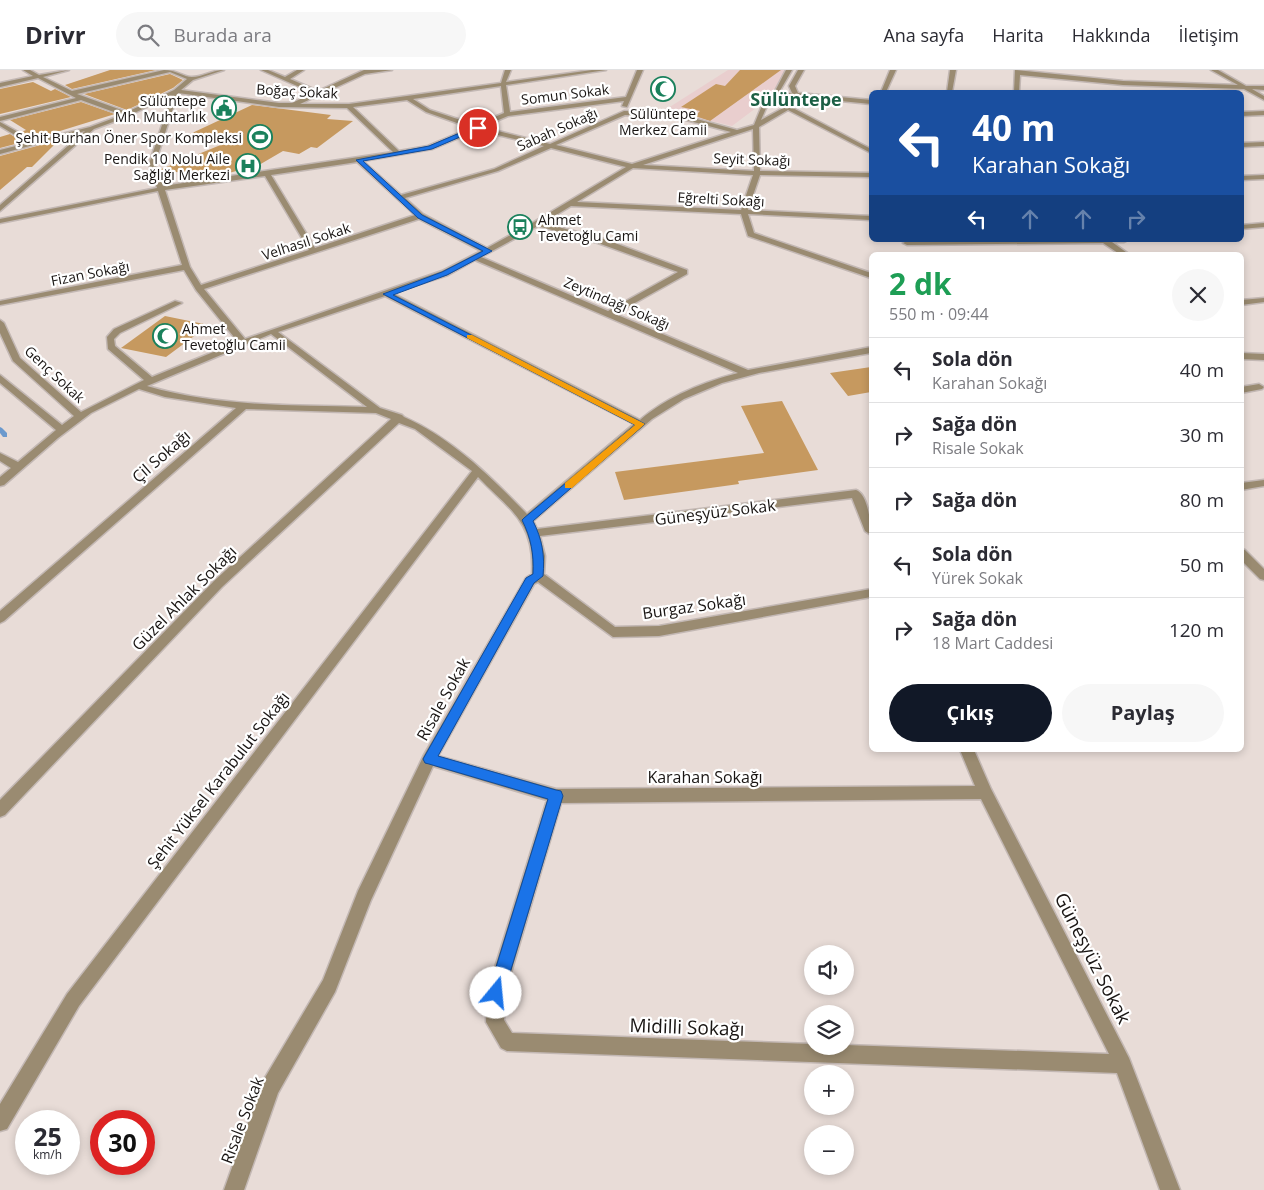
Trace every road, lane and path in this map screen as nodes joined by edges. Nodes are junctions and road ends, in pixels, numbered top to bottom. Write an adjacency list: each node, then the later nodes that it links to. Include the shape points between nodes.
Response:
1 (26, 70): 18 (street)
2 (66, 70): 18 (street)
3 (171, 70): 20 (street); 30 (street)
4 (221, 70): 20 (street)
5 (264, 70): 19 (street)
6 (301, 70): 19 (street)
7 (389, 70): 16 (street)
8 (508, 70): 21 (street)
9 (603, 70): 21 (street)
10 (640, 70): 36 (street)
11 (789, 70): 31 (street)
12 (801, 70): 32 (street, via 792,86)
13 (893, 70): 25 (street)
14 (954, 70): 26 (street)
15 (1214, 70): 23 (street)
16 (366, 71): 29 (street)
17 (1019, 71): 23 (street, via 1123,83); 27 (street)
18 (38, 76): 22 (street); 30 (street)
19 (286, 78): 29 (street)
20 (191, 79): 28 (street)
21 (503, 84): 34 (street); 46 (street)
22 (0, 85)
23 (1249, 88): 24 (street); 35 (street)
24 (1264, 88)
25 (884, 90)
26 (949, 90)
27 (1016, 90)
28 (176, 91): 39 (street, Boğaç Sokak); 45 (street); 69 (street, via 152,164)
29 (318, 92): 39 (street)
30 (73, 93): 33 (street)
31 (775, 95): 32 (street); 37 (street)
32 (799, 97): 38 (street); 41 (street, via 800,104)
33 (81, 98): 45 (street); 48 (street)
34 (408, 98): 40 (street); 52 (street, Seyit Sokağı, via 428,111)
35 (1264, 98)
36 (626, 99): 43 (street); 46 (street, Somun Sokak)
37 (766, 102): 41 (street); 50 (street)
38 (869, 102)
39 (292, 106): 40 (street, Boğaç Sokak)
40 (349, 106): 61 (street, Boğaç Sokak)
41 (788, 108): 50 (street); 53 (street)
42 (811, 110): 53 (street)
43 (624, 113): 54 (street, via 671,114); 58 (street, Sabah Sokağı)
44 (1264, 113): 47 (street)
45 (126, 114): 51 (street)
46 (507, 114): 52 (street, Somun Sokak)
47 (1244, 114)
48 (0, 119)
49 (0, 124): 55 (street)
50 (756, 126): 54 (street); 64 (street)
51 (92, 128): 55 (street); 72 (street)
52 (478, 128): 58 (street, Seyit Sokağı); 61 (street, Somun Sokak, via 430,148)
53 (828, 128): 59 (street)
54 (738, 132): 63 (street)
55 (33, 143): 60 (street)
56 (1264, 144): 57 (street)
57 (1244, 145)
58 (553, 146): 63 (street, Seyit Sokağı); 70 (street, Sabah Sokağı, via 496,170)
59 (869, 149)
60 (0, 152)
61 (399, 154): 62 (street, Somun Sokak)
62 (359, 160): 65 (street, Somun Sokak); 70 (street)
63 (632, 166): 64 (street, Seyit Sokağı); 71 (street)
64 (757, 173): 66 (street, Seyit Sokağı); 73 (street)
65 (267, 174): 69 (street, Somun Sokak); 82 (street)
66 (869, 175)
67 (1264, 177): 68 (street)
68 (1244, 178)
69 (160, 189): 76 (street, Somun Sokak); 85 (street)
70 (399, 198): 74 (street)
71 (569, 204): 73 (street, Eğrelti Sokağı); 77 (street)
72 (0, 209)
73 (744, 212): 75 (street, Eğrelti Sokağı); 86 (street, via 751,234)
74 (420, 216): 81 (street); 82 (street, Velhasıl Sokak)
75 (869, 218)
76 (0, 221)
77 (537, 224): 81 (street); 93 (street, via 601,241 684,272)
78 (1264, 225): 79 (street)
79 (1244, 227)
80 (1106, 242): 83 (street)
81 (488, 251): 84 (street)
82 (314, 252): 87 (street, Velhasıl Sokak)
83 (1122, 252)
84 (477, 258): 88 (street); 93 (street, Zeytindağı Sokağı)
85 (186, 266): 87 (street); 92 (street, Fizan Sokağı)
86 (869, 275)
87 (199, 288): 96 (street)
88 (387, 294): 95 (street); 110 (street)
89 (1264, 300): 91 (street)
90 (178, 303): 102 (street, via 117,330 110,339 111,347)
91 (1244, 303)
92 (0, 304)
93 (608, 314): 100 (street, Zeytindağı Sokağı)
94 (0, 323): 108 (street, Genç Sokak, via 16,359)
95 (272, 331): 96 (street); 107 (street)
96 (244, 342): 102 (street)
97 (869, 350): 100 (street)
98 (1244, 356): 99 (street)
99 (1264, 357)
100 (747, 373): 110 (street, via 682,397)
101 (0, 378): 111 (street)
102 (151, 381): 103 (street)
103 (138, 386): 106 (street, via 165,394); 108 (street)
104 (1259, 387): 105 (street)
105 (1244, 390)
106 (244, 406): 107 (street); 125 (street, Çil Sokağı)
107 (377, 410): 109 (street)
108 (81, 417): 111 (street)
109 (399, 417): 114 (street, via 446,445); 130 (street, Güzel Ahlak Sokağı, via 218,584)
110 (641, 424): 118 (street)
111 (62, 430): 113 (street)
112 (0, 456): 113 (street)
113 (18, 467): 115 (street)
114 (478, 470): 118 (street, via 509,498); 132 (street, Şehit Yüksel Karabulut Sokağı, via 72,1000)
115 (0, 483)
116 (1264, 483): 117 (street)
117 (1244, 486)
118 (527, 520): 120 (street)
119 (869, 526): 120 (street, Güneşyüz Sokak, via 856,494)
120 (534, 533): 122 (street, via 539,556)
121 (1244, 556): 123 (street)
122 (538, 576): 124 (street, Burgaz Sokağı, via 612,632 659,631); 127 (street, Risale Sokak, via 530,581)
123 (1264, 576)
124 (869, 593)
125 (0, 618)
126 (968, 752): 128 (street, Güneşyüz Sokak)
127 (429, 759): 129 (street, Karahan Sokağı); 133 (street, Risale Sokak, via 364,897 329,986 270,1088)
128 (985, 792): 129 (street, Karahan Sokağı); 131 (street, Güneşyüz Sokak)
129 (556, 796): 131 (street, Midilli Sokağı, via 496,993 495,1022 507,1042)
130 (0, 810)
131 (1123, 1064): 134 (street, Güneşyüz Sokak)
132 (0, 1122)
133 (234, 1190)
134 (1170, 1190)

